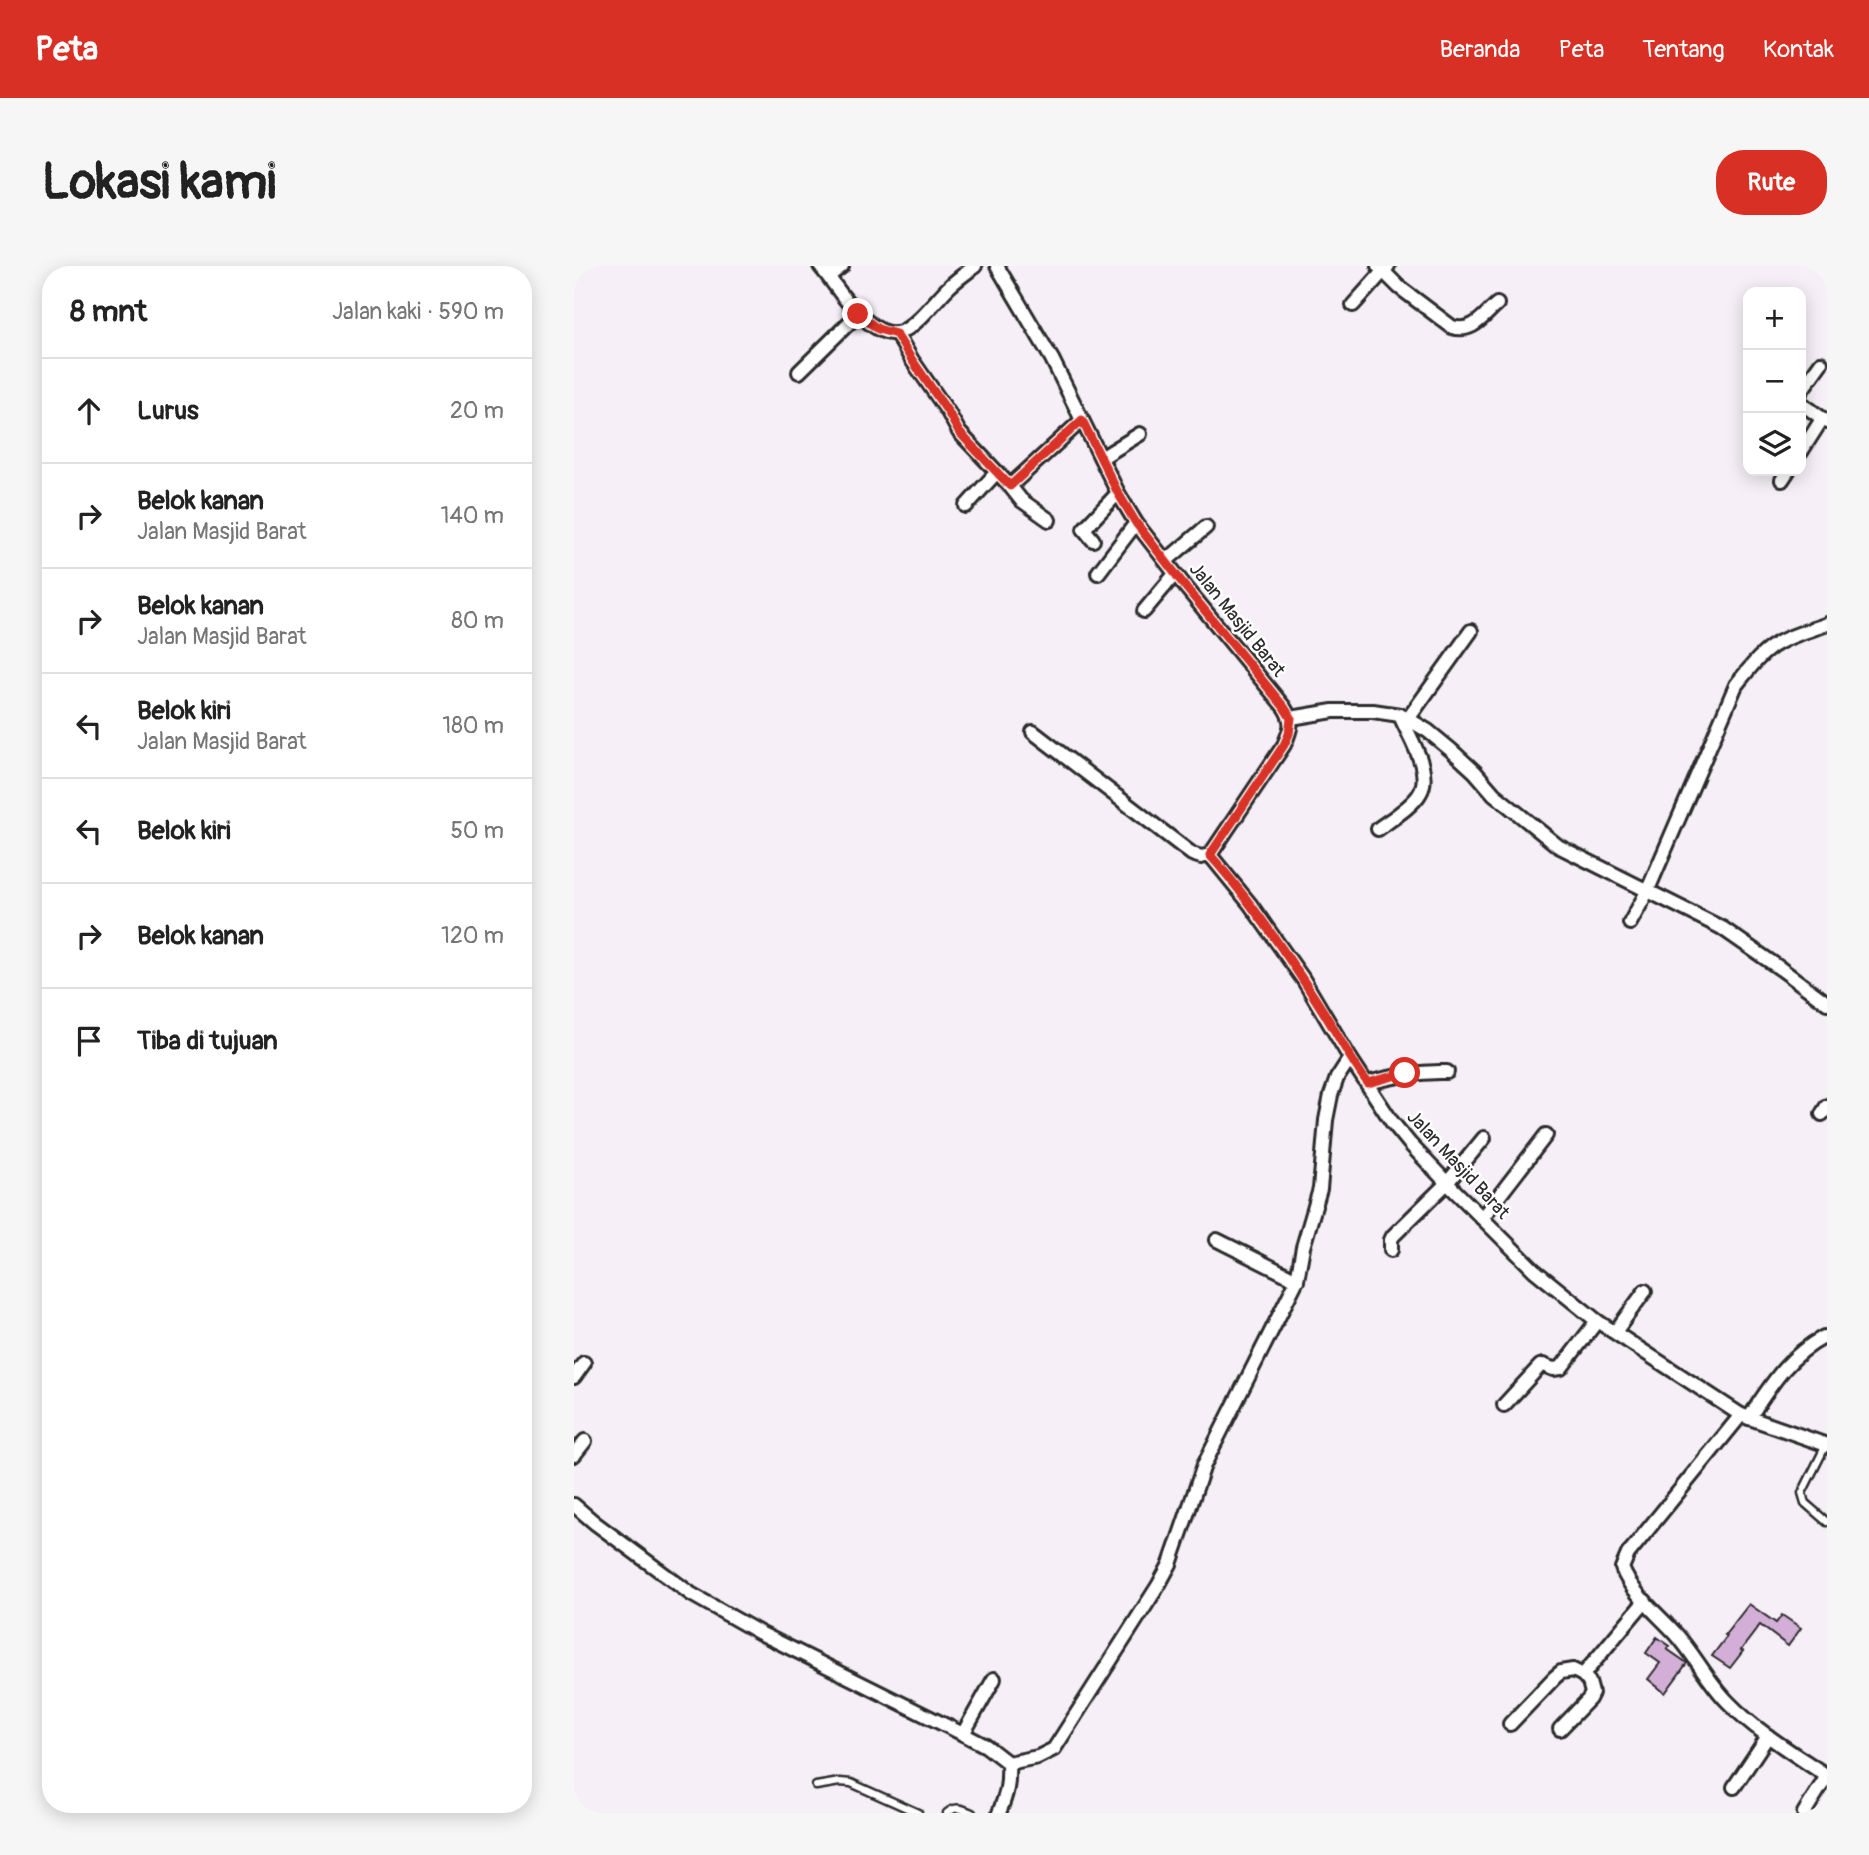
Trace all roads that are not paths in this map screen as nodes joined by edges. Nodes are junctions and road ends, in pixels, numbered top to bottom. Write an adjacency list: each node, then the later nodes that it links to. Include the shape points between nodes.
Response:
1 (842, 266): 5 (street)
2 (975, 266): 9 (street, via 905,331)
3 (997, 266): 14 (street, Jalan Masjid Barat)
4 (1383, 268): 6 (street, via 1452,327 1470,328); 7 (street)
5 (824, 271): 8 (street)
6 (1496, 304)
7 (1353, 305)
8 (858, 314): 9 (street, via 878,329); 11 (street)
9 (896, 334): 19 (street, via 959,432)
10 (1821, 363): 12 (street)
11 (799, 372)
12 (1806, 384)
13 (1806, 407): 15 (street)
14 (1082, 420): 18 (street, Jalan Masjid Barat); 20 (street)
15 (1824, 420): 17 (street)
16 (1140, 434): 18 (street)
17 (1806, 445)
18 (1101, 458): 21 (street, Jalan Masjid Barat)
19 (996, 472): 20 (street); 22 (street)
20 (1010, 486): 23 (street)
21 (1118, 493): 24 (street, Jalan Masjid Barat); 26 (street, via 1085,526)
22 (966, 506)
23 (1049, 520)
24 (1136, 523): 27 (street, Jalan Masjid Barat); 28 (street)
25 (1206, 527): 27 (street)
26 (1093, 540)
27 (1166, 561): 29 (street, Jalan Masjid Barat)
28 (1098, 573)
29 (1175, 574): 30 (street); 34 (street, Jalan Masjid Barat)
30 (1144, 611)
31 (1827, 624): 38 (street, via 1782,640 1736,685)
32 (1471, 631): 33 (street)
33 (1404, 717): 34 (street, via 1345,711); 36 (street, via 1423,764 1423,784 1420,793); 38 (street, via 1451,750 1494,794 1558,846)
34 (1291, 718): 37 (street, via 1284,745)
35 (1033, 733): 37 (street, via 1192,855)
36 (1378, 829)
37 (1210, 855): 41 (street, Jalan Masjid Barat, via 1303,979)
38 (1647, 892): 39 (street); 40 (street, via 1722,928)
39 (1630, 923)
40 (1827, 1003)
41 (1350, 1058): 43 (street, Jalan Masjid Barat); 50 (street, via 1331,1095 1320,1189)
42 (1447, 1072): 43 (street, via 1405,1073)
43 (1368, 1083): 46 (street, Jalan Masjid Barat, via 1392,1122)
44 (1546, 1135): 47 (street)
45 (1484, 1138): 46 (street)
46 (1447, 1183): 47 (street, Jalan Masjid Barat); 49 (street, via 1393,1236)
47 (1482, 1218): 52 (street, Jalan Masjid Barat, via 1534,1270)
48 (1217, 1240): 50 (street)
49 (1391, 1250)
50 (1297, 1280): 71 (street, via 1204,1465 1158,1586 1054,1749)
51 (1645, 1291): 53 (street)
52 (1597, 1321): 53 (street, Jalan Masjid Barat); 57 (street, via 1561,1368 1540,1366)
53 (1615, 1332): 58 (street, Jalan Masjid Barat)
54 (1824, 1337): 58 (street, via 1785,1366)
55 (584, 1363): 56 (street)
56 (574, 1377)
57 (1504, 1405)
58 (1745, 1416): 60 (street, Jalan Masjid Barat); 64 (street, via 1623,1561 1625,1575)
59 (585, 1441): 61 (street)
60 (1827, 1445): 63 (lane, via 1802,1493 1805,1503)
61 (574, 1455)
62 (574, 1505): 69 (street, via 691,1594 782,1645)
63 (1827, 1522)
64 (1645, 1601): 65 (street); 70 (street, via 1684,1643 1727,1701)
65 (1583, 1675): 67 (street, via 1573,1670 1561,1672); 68 (street, via 1592,1693)
66 (994, 1679): 69 (street)
67 (1510, 1724)
68 (1560, 1729)
69 (963, 1734): 71 (street, via 986,1746)
70 (1768, 1736): 72 (street); 74 (street)
71 (1008, 1768): 78 (street, via 1008,1788)
72 (1827, 1776): 79 (street)
73 (816, 1786): 75 (lane, via 851,1783)
74 (1734, 1787)
75 (918, 1813)
76 (947, 1813): 77 (lane, via 960,1807)
77 (972, 1813)
78 (999, 1813)
79 (1804, 1813)

